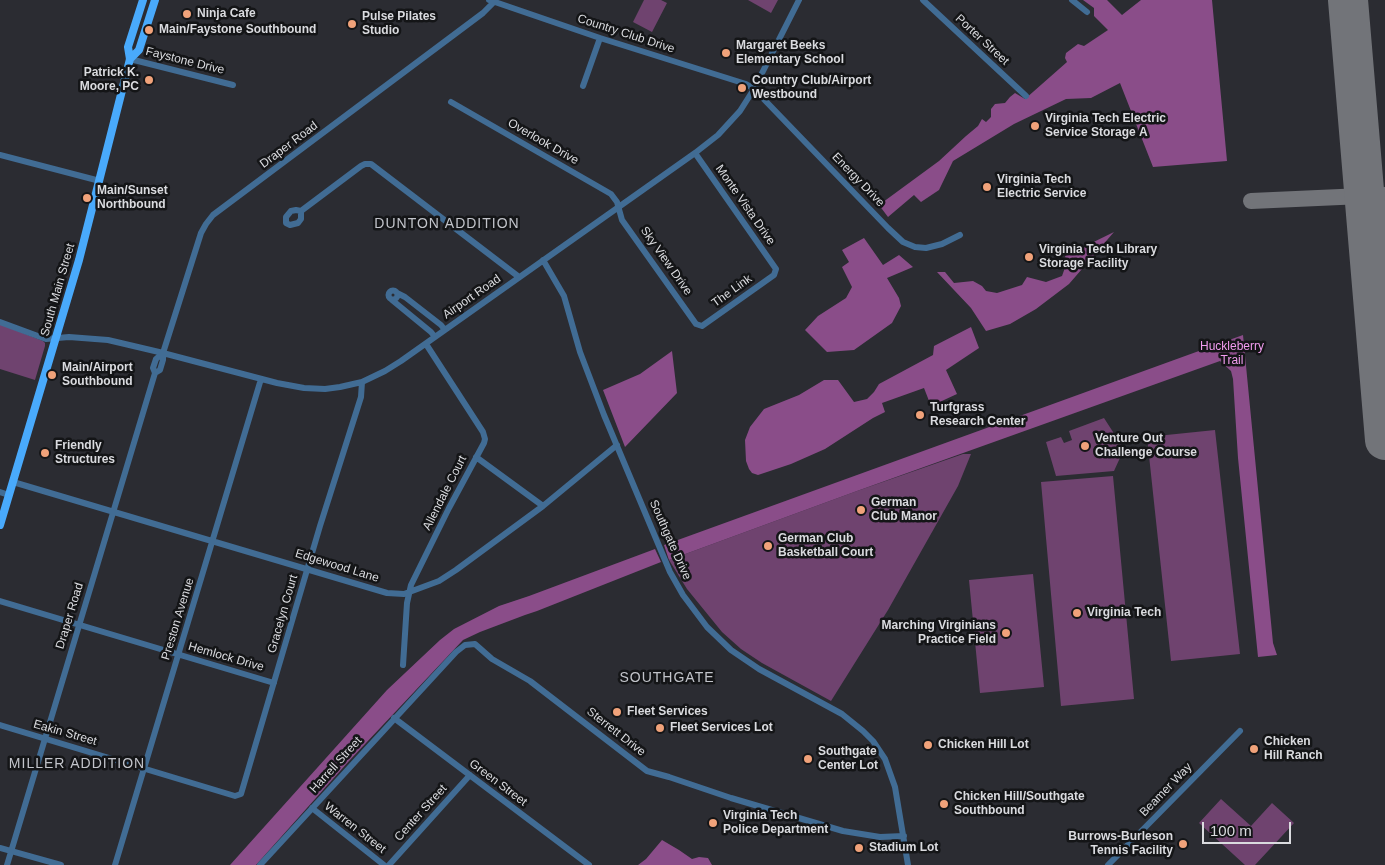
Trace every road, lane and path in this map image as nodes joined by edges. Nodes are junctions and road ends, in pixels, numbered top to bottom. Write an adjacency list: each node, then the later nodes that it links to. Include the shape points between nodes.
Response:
1 (143, 0): 9 (main road, South Main Street, via 128,47)
2 (155, 0): 9 (main road, South Main Street, via 139,50)
3 (799, 0): 12 (street, Airport Road)
4 (923, 0): 13 (street, Porter Street)
5 (1072, 0): 7 (street)
6 (492, 1): 8 (street, Country Club Drive); 30 (street, Draper Road, via 483,13 213,215 201,233)
7 (1087, 12)
8 (600, 38): 11 (street); 12 (street, Country Club Drive)
9 (130, 60): 10 (street, Faystone Drive); 17 (main road, South Main Street)
10 (233, 85)
11 (583, 86)
12 (754, 89): 15 (street, Airport Road, via 731,122); 20 (street, Energy Drive, via 903,242 926,248)
13 (1026, 96)
14 (450, 102): 18 (street, Overlook Drive, via 611,194)
15 (695, 153): 18 (street, Airport Road); 22 (street, Monte Vista Drive)
16 (0, 155): 17 (street)
17 (100, 181): 28 (main road, South Main Street)
18 (618, 207): 21 (street, Airport Road); 25 (street, Sky View Drive, via 622,220)
19 (301, 211): 23 (street, via 361,166 371,164)
20 (960, 234)
21 (543, 260): 23 (street, Airport Road); 33 (street, Southgate Drive, via 567,304 583,360)
22 (775, 271): 25 (street, The Link, via 774,275)
23 (520, 277): 26 (street, Airport Road)
24 (0, 322): 28 (street, Airport Road, via 46,339)
25 (699, 326)
26 (445, 330): 27 (street, Airport Road); 27 (street, via 405,297 394,290 389,292 389,298)
27 (435, 337): 29 (street, Airport Road)
28 (56, 339): 30 (street, Airport Road, via 108,340); 35 (main road, South Main Street)
29 (426, 344): 32 (street, Airport Road); 34 (street, Allendale Court, via 483,432 484,443)
30 (163, 353): 31 (street, Airport Road); 39 (street, Draper Road, via 153,368 155,373)
31 (260, 379): 32 (street, Airport Road, via 313,389); 41 (street, Preston Avenue)
32 (362, 382): 42 (street, Gracelyn Court, via 361,397)
33 (617, 446): 38 (street, Edgewood Lane); 58 (street, Southgate Drive, via 670,572 699,617 721,642 743,659 851,720 873,741 895,787)
34 (476, 457): 38 (street); 43 (street, Allendale Court)
35 (13, 482): 37 (main road, South Main Street); 39 (street, Edgewood Lane)
36 (0, 492): 37 (street)
37 (9, 495): 40 (main road, South Main Street)
38 (543, 506): 43 (street, Edgewood Lane, via 456,570)
39 (114, 511): 41 (street, Edgewood Lane); 45 (street, Draper Road)
40 (0, 525)
41 (213, 541): 42 (street, Edgewood Lane); 46 (street, Preston Avenue)
42 (308, 570): 43 (street, Edgewood Lane, via 387,593); 49 (street, Gracelyn Court)
43 (408, 594): 47 (street, Allendale Court)
44 (0, 601): 45 (street, Hemlock Drive)
45 (78, 624): 46 (street, Hemlock Drive); 53 (street, Draper Road)
46 (179, 655): 49 (street, Hemlock Drive); 54 (street, Preston Avenue)
47 (403, 665)
48 (430, 680): 50 (street, Harrell Street); 58 (street, Sterrett Drive, via 456,652 465,645 475,644 492,659 530,680 647,771 843,831 880,837)
49 (274, 683): 56 (street, Gracelyn Court)
50 (394, 718): 55 (street, Green Street); 57 (street, Harrell Street)
51 (0, 725): 53 (street, Eakin Street)
52 (1240, 731): 69 (street, Beamer Way)
53 (44, 738): 54 (street, Eakin Street); 60 (street, Draper Road)
54 (145, 768): 56 (street, Eakin Street); 63 (street, Preston Avenue)
55 (470, 775): 66 (street, Center Street); 67 (street, Green Street)
56 (239, 796)
57 (312, 808): 64 (street, Harrell Street); 65 (street, Warren Street)
58 (904, 836): 68 (street, Southgate Drive)
59 (0, 848): 60 (street)
60 (11, 851): 61 (street, Draper Road); 62 (street)
61 (7, 865)
62 (61, 865)
63 (115, 865)
64 (260, 865)
65 (384, 865)
66 (389, 865)
67 (589, 865)
68 (908, 865)
69 (1108, 865)

